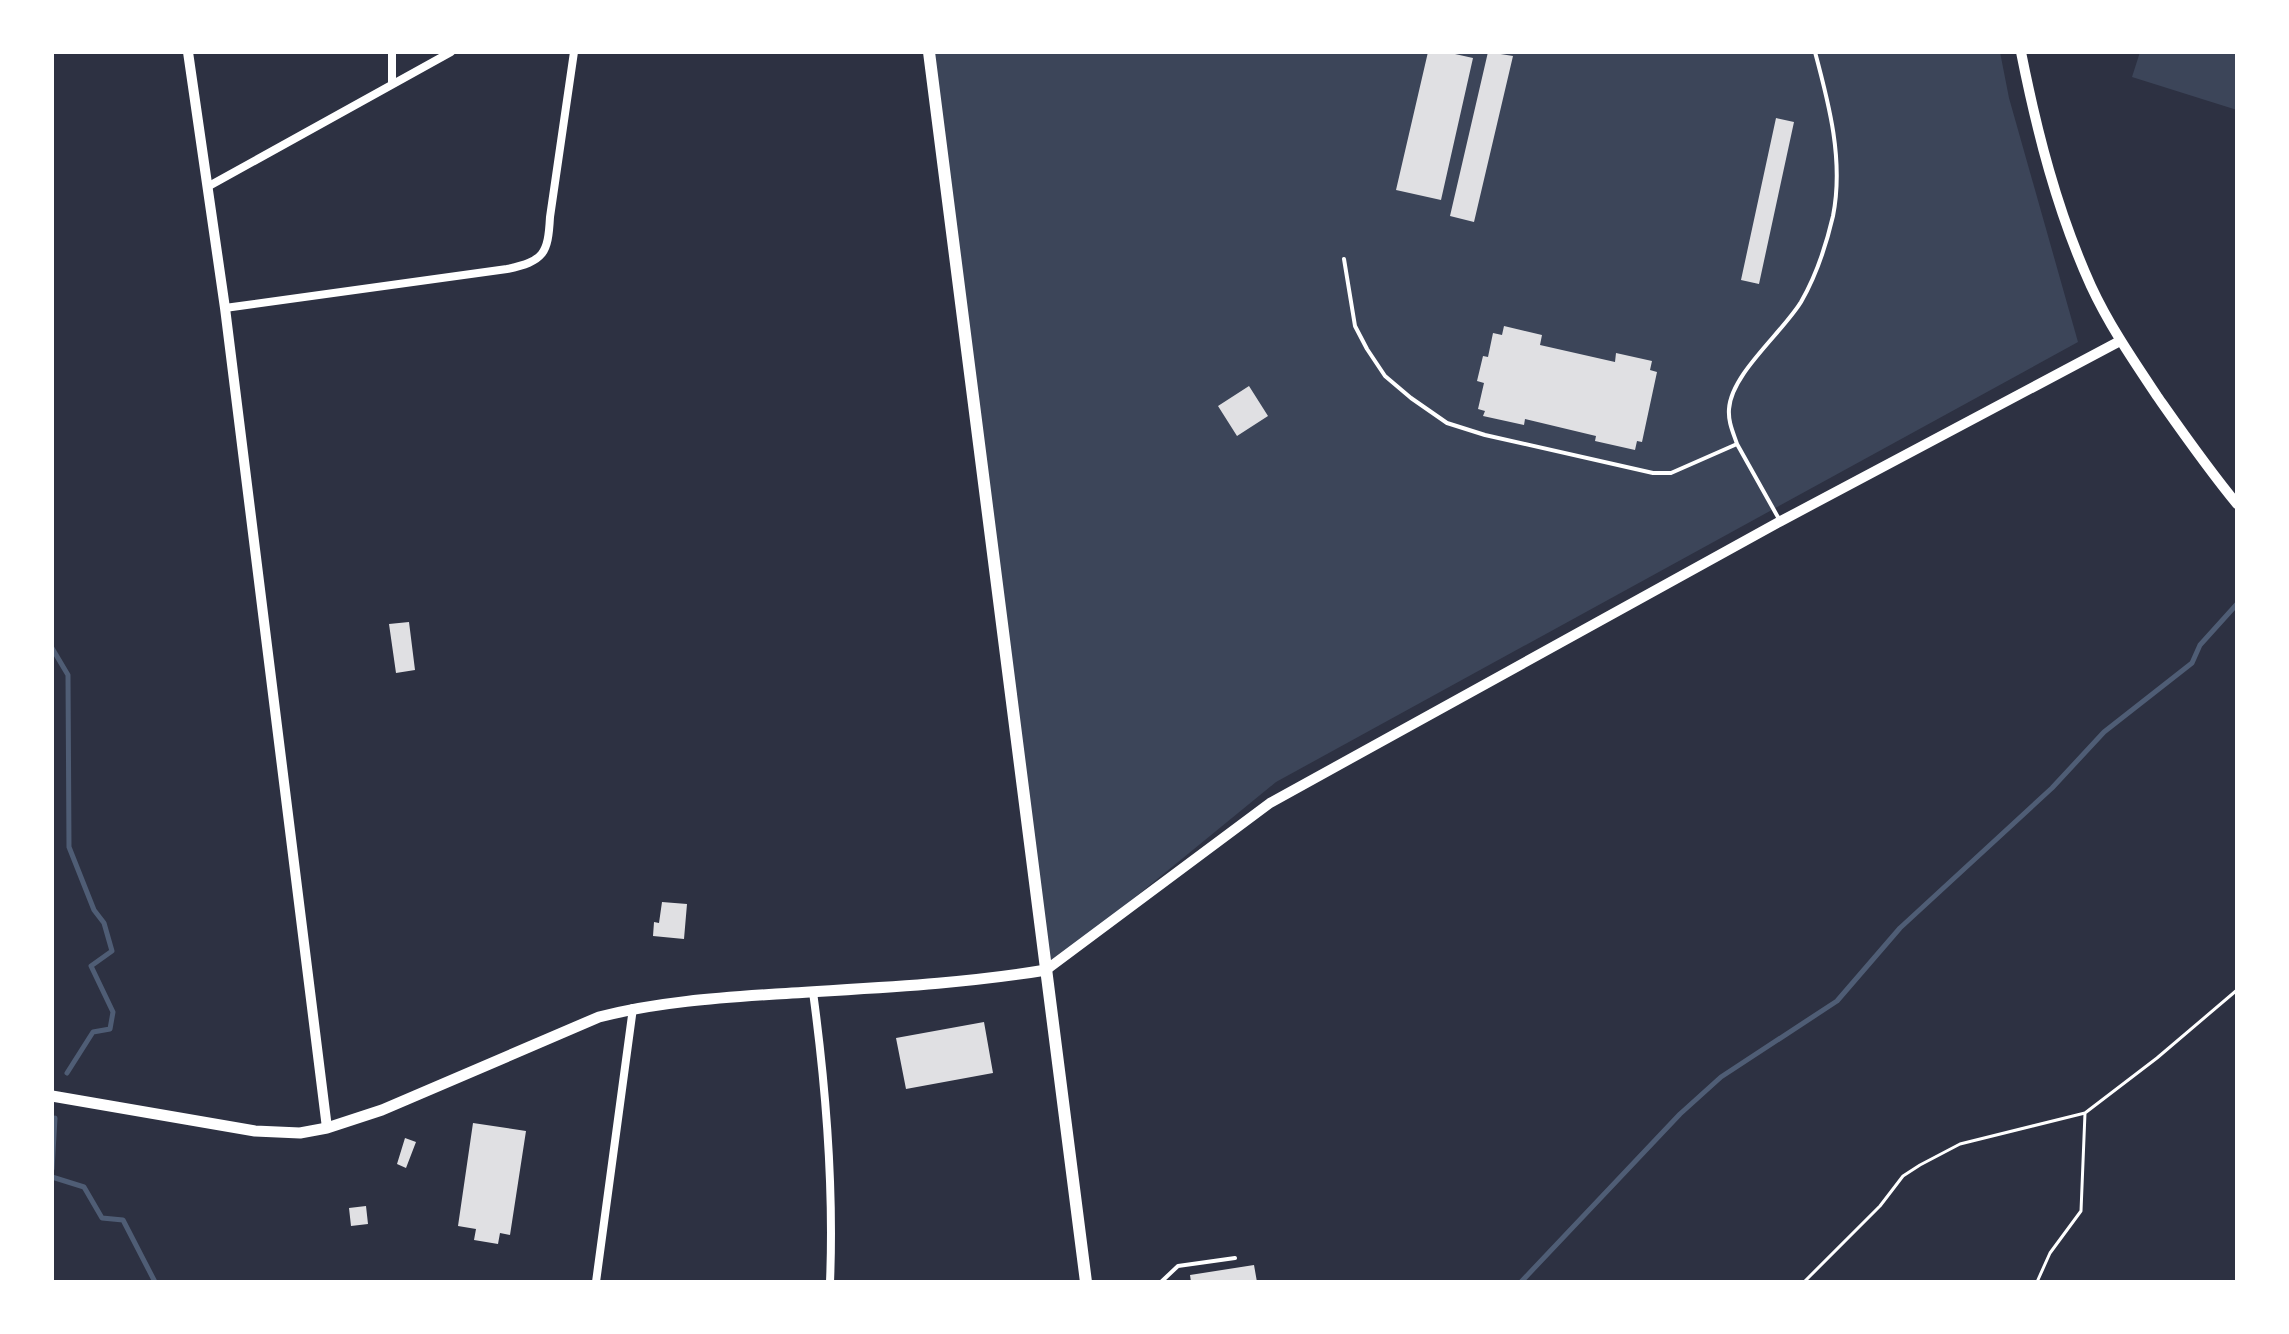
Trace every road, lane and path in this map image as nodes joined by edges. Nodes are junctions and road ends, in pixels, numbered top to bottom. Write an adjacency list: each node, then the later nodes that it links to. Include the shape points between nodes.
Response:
1 (188, 52): 9 (street)
2 (392, 52): 8 (street)
3 (451, 52): 8 (street)
4 (574, 52): 11 (street, via 549,244 540,258 507,269)
5 (929, 52): 16 (main road)
6 (1815, 52): 13 (lane, via 1832,122 1837,182 1833,213 1801,302 1741,377 1729,405)
7 (2021, 52): 12 (street, via 2061,211 2091,287)
8 (392, 84): 9 (street)
9 (209, 186): 11 (street)
10 (1344, 259): 13 (lane, via 1355,326 1367,349 1385,376 1447,423 1653,473 1671,473)
11 (225, 308): 22 (street)
12 (2120, 341): 14 (street); 15 (street)
13 (1737, 444): 15 (lane)
14 (2237, 504)
15 (1781, 521): 16 (street, via 1270,803)
16 (1046, 970): 18 (main road); 26 (main road)
17 (2237, 990): 21 (path)
18 (813, 992): 19 (main road); 25 (street, via 824,1069)
19 (633, 1008): 22 (main road, via 599,1017 382,1110); 24 (street)
20 (52, 1096): 22 (main road, via 255,1131)
21 (2085, 1113): 28 (path, via 1960,1144 1920,1165 1903,1176); 29 (path, via 2081,1211 2050,1253)
22 (327, 1128)
23 (1235, 1258): 27 (lane, via 1178,1266)
24 (596, 1282)
25 (830, 1282)
26 (1086, 1282)
27 (1161, 1282)
28 (1804, 1282)
29 (2037, 1282)

